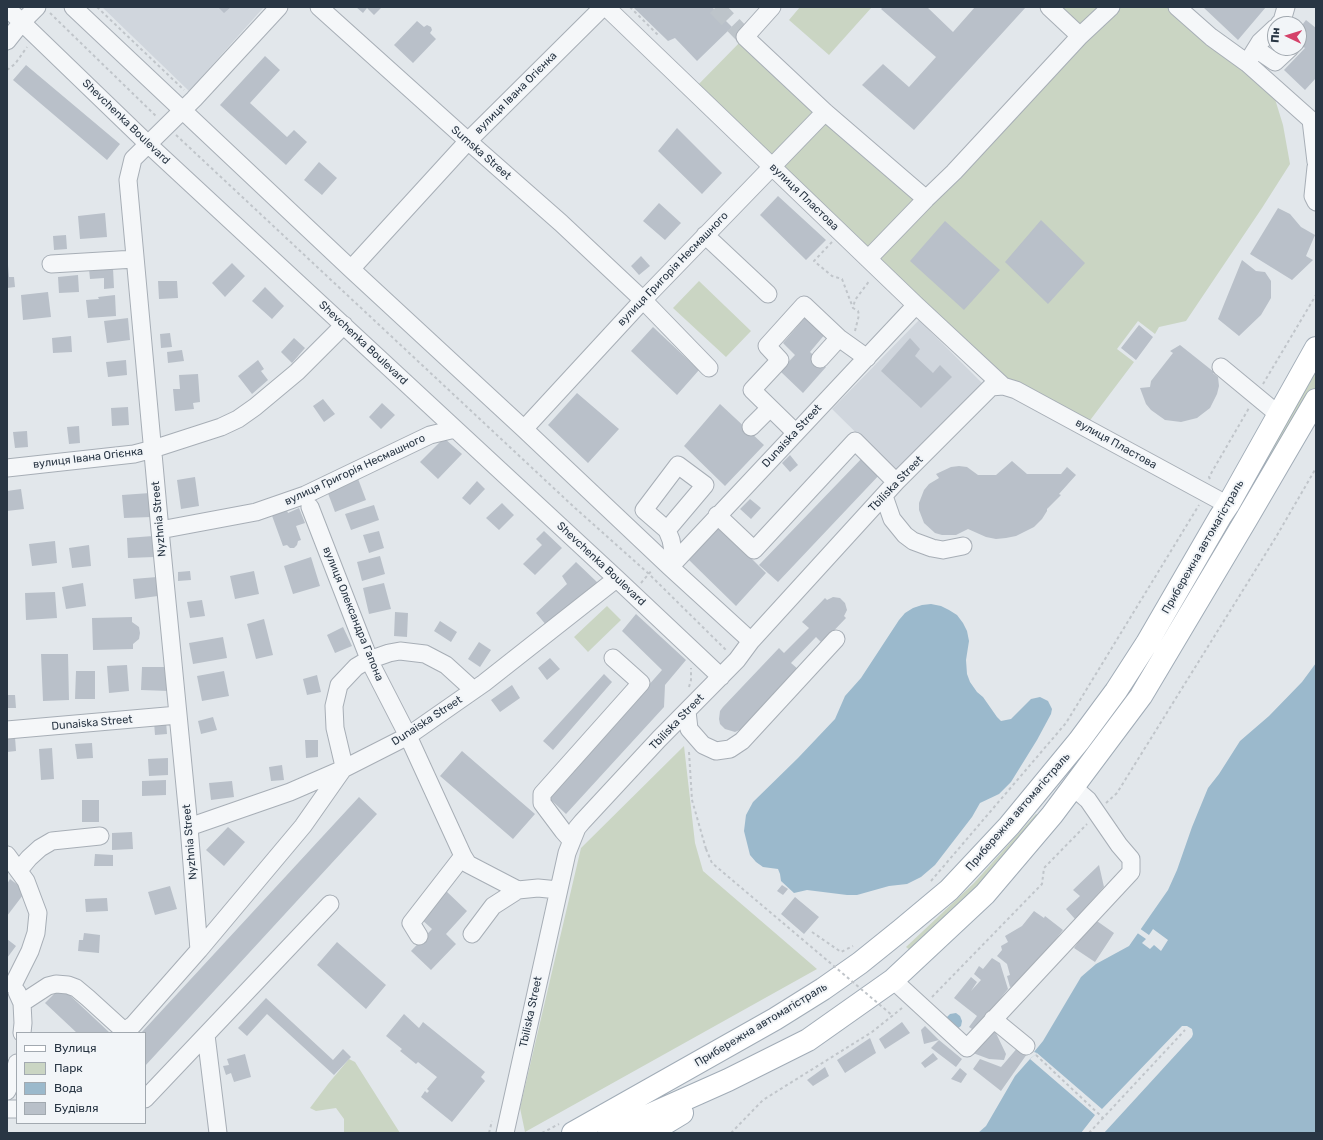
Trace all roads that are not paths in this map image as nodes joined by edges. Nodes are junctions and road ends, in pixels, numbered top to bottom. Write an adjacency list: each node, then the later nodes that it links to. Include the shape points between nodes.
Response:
1 (73, 7): 17 (street)
2 (279, 7): 17 (street, Nyzhnia Street)
3 (318, 7): 20 (street, Sumska Street)
4 (604, 7): 20 (street, вулиця Івана Огієнка); 24 (street, вулиця Пластова)
5 (772, 7): 18 (street, via 745,37)
6 (1049, 7): 13 (street)
7 (1111, 7): 13 (street)
8 (1177, 7): 15 (street, via 1211,37)
9 (7, 8): 11 (street, Shevchenka Boulevard)
10 (43, 10): 11 (street)
11 (22, 22): 14 (street); 21 (street, Shevchenka Boulevard)
12 (1267, 35): 15 (street)
13 (1080, 36): 25 (street)
14 (7, 41)
15 (1251, 56): 16 (street, via 1275,62); 19 (street)
16 (1281, 56)
17 (182, 110): 21 (street, Nyzhnia Street); 31 (street)
18 (825, 112): 24 (street, вулиця Григорія Несмашного); 25 (street)
19 (1313, 118): 22 (street)
20 (468, 141): 31 (street, вулиця Івана Огієнка); 33 (street, Sumska Street, via 561,223)
21 (149, 145): 28 (street, Nyzhnia Street, via 132,159 128,180); 35 (street, Shevchenka Boulevard)
22 (1316, 162)
23 (1316, 166): 26 (street, via 1313,196)
24 (773, 167): 27 (street, вулиця Григорія Несмашного); 29 (street, вулиця Пластова)
25 (926, 199): 29 (street)
26 (1316, 202)
27 (705, 234): 32 (street); 33 (street, вулиця Григорія Несмашного)
28 (134, 258): 30 (street); 50 (street, Nyzhnia Street)
29 (868, 259): 34 (street, вулиця Пластова)
30 (51, 264)
31 (351, 269): 48 (street)
32 (768, 294)
33 (642, 300): 41 (street, Sumska Street); 48 (street, вулиця Григорія Несмашного)
34 (916, 305): 38 (street, Dunaiska Street); 42 (street, вулиця Пластова)
35 (344, 325): 47 (street, Shevchenka Boulevard); 50 (street, вулиця Івана Огієнка, via 297,372 238,419 222,427)
36 (845, 342): 38 (street); 39 (street); 44 (street, via 804,305 767,346 780,360 752,390)
37 (1316, 348): 45 (main road, Прибережна автомагістраль)
38 (867, 358): 49 (street, Dunaiska Street)
39 (820, 359)
40 (1221, 367): 45 (street)
41 (709, 368)
42 (997, 387): 52 (street, Tbiliska Street); 54 (street, вулиця Пластова, via 1016,390)
43 (1316, 400): 57 (main road, Прибережна автомагістраль)
44 (770, 408): 46 (street); 49 (street)
45 (1279, 415): 54 (main road, Прибережна автомагістраль)
46 (751, 427)
47 (456, 428): 58 (street, вулиця Григорія Несмашного, via 430,435 306,495 256,512); 62 (street, Shevchenka Boulevard)
48 (524, 428): 61 (street)
49 (795, 432): 56 (street, Dunaiska Street)
50 (153, 449): 51 (street, вулиця Івана Огієнка, via 134,454); 58 (street, Nyzhnia Street)
51 (7, 468)
52 (896, 482): 53 (street, Tbiliska Street); 56 (street, via 855,441 754,550)
53 (884, 496): 60 (street, via 892,519 913,541 922,546 942,550); 64 (street, Tbiliska Street)
54 (1228, 505): 57 (main road); 74 (main road, Прибережна автомагістраль, via 1116,691 1080,741)
55 (310, 506): 66 (street, вулиця Олександра Гапона)
56 (717, 515): 61 (street, Dunaiska Street)
57 (1249, 516): 75 (main road, Прибережна автомагістраль, via 1141,696)
58 (160, 530): 70 (street, Nyzhnia Street)
59 (667, 530): 61 (street, via 673,551)
60 (963, 546)
61 (670, 567): 64 (street)
62 (616, 578): 67 (street, Shevchenka Boulevard); 68 (street, Dunaiska Street)
63 (836, 639): 69 (street, via 742,741 730,749 716,750 703,745 689,729)
64 (752, 641): 67 (street, Tbiliska Street)
65 (613, 658): 80 (street, via 641,683 542,794 542,803)
66 (370, 659): 68 (street, via 400,651 424,654 456,672); 72 (street, вулиця Олександра Гапона); 73 (street, via 347,676 339,685 336,695 335,728)
67 (721, 677): 69 (street, Tbiliska Street)
68 (471, 691): 72 (street, Dunaiska Street)
69 (687, 711): 80 (street, Tbiliska Street, via 582,822)
70 (178, 716): 71 (street, Dunaiska Street); 78 (street, Nyzhnia Street)
71 (7, 730)
72 (408, 736): 73 (street, Dunaiska Street); 82 (street, вулиця Олександра Гапона)
73 (343, 769): 78 (street, Dunaiska Street, via 290,792); 90 (street, via 303,826)
74 (1048, 779): 75 (main road, via 1047,792 1054,799); 76 (main road, Прибережна автомагістраль)
75 (1068, 793): 77 (main road, Прибережна автомагістраль); 96 (street, via 1088,800 1119,845 1132,859 1131,872)
76 (1020, 812): 77 (main road, via 1040,812 1043,816); 87 (main road, Прибережна автомагістраль, via 949,890)
77 (1042, 826): 92 (main road, Прибережна автомагістраль, via 985,894)
78 (189, 827): 90 (street, Nyzhnia Street)
79 (100, 836): 83 (street, via 52,841 40,848)
80 (572, 840): 85 (street, Tbiliska Street, via 566,853)
81 (7, 855): 83 (street)
82 (463, 856): 84 (street, вулиця Олександра Гапона, via 468,864); 89 (street, via 410,923)
83 (19, 870): 94 (street, via 38,912 36,933 30,951)
84 (518, 890): 85 (street); 88 (street, via 494,906)
85 (558, 890): 105 (street, Tbiliska Street)
86 (330, 904): 98 (street)
87 (902, 930): 91 (main road, Прибережна автомагістраль); 92 (main road, via 902,943 905,949 909,953)
88 (472, 934)
89 (419, 936)
90 (199, 950): 95 (street, via 133,1026 126,1030 76,988 68,985 48,986)
91 (860, 952): 93 (main road, via 887,962 891,966); 106 (main road, Прибережна автомагістраль, via 823,989 775,1019)
92 (923, 952): 93 (main road, Прибережна автомагістраль)
93 (892, 980): 96 (street, via 967,1048); 100 (main road, Прибережна автомагістраль, via 808,1040)
94 (10, 987): 95 (street, via 18,993)
95 (22, 1003): 97 (street)
96 (993, 1019): 99 (street)
97 (22, 1032)
98 (206, 1035): 103 (street); 104 (street)
99 (1026, 1046)
100 (767, 1062): 107 (main road, Прибережна автомагістраль); 108 (main road)
101 (16, 1066): 102 (street)
102 (7, 1090)
103 (146, 1097)
104 (218, 1133)
105 (505, 1133)
106 (573, 1133)
107 (609, 1133)
108 (649, 1133)

